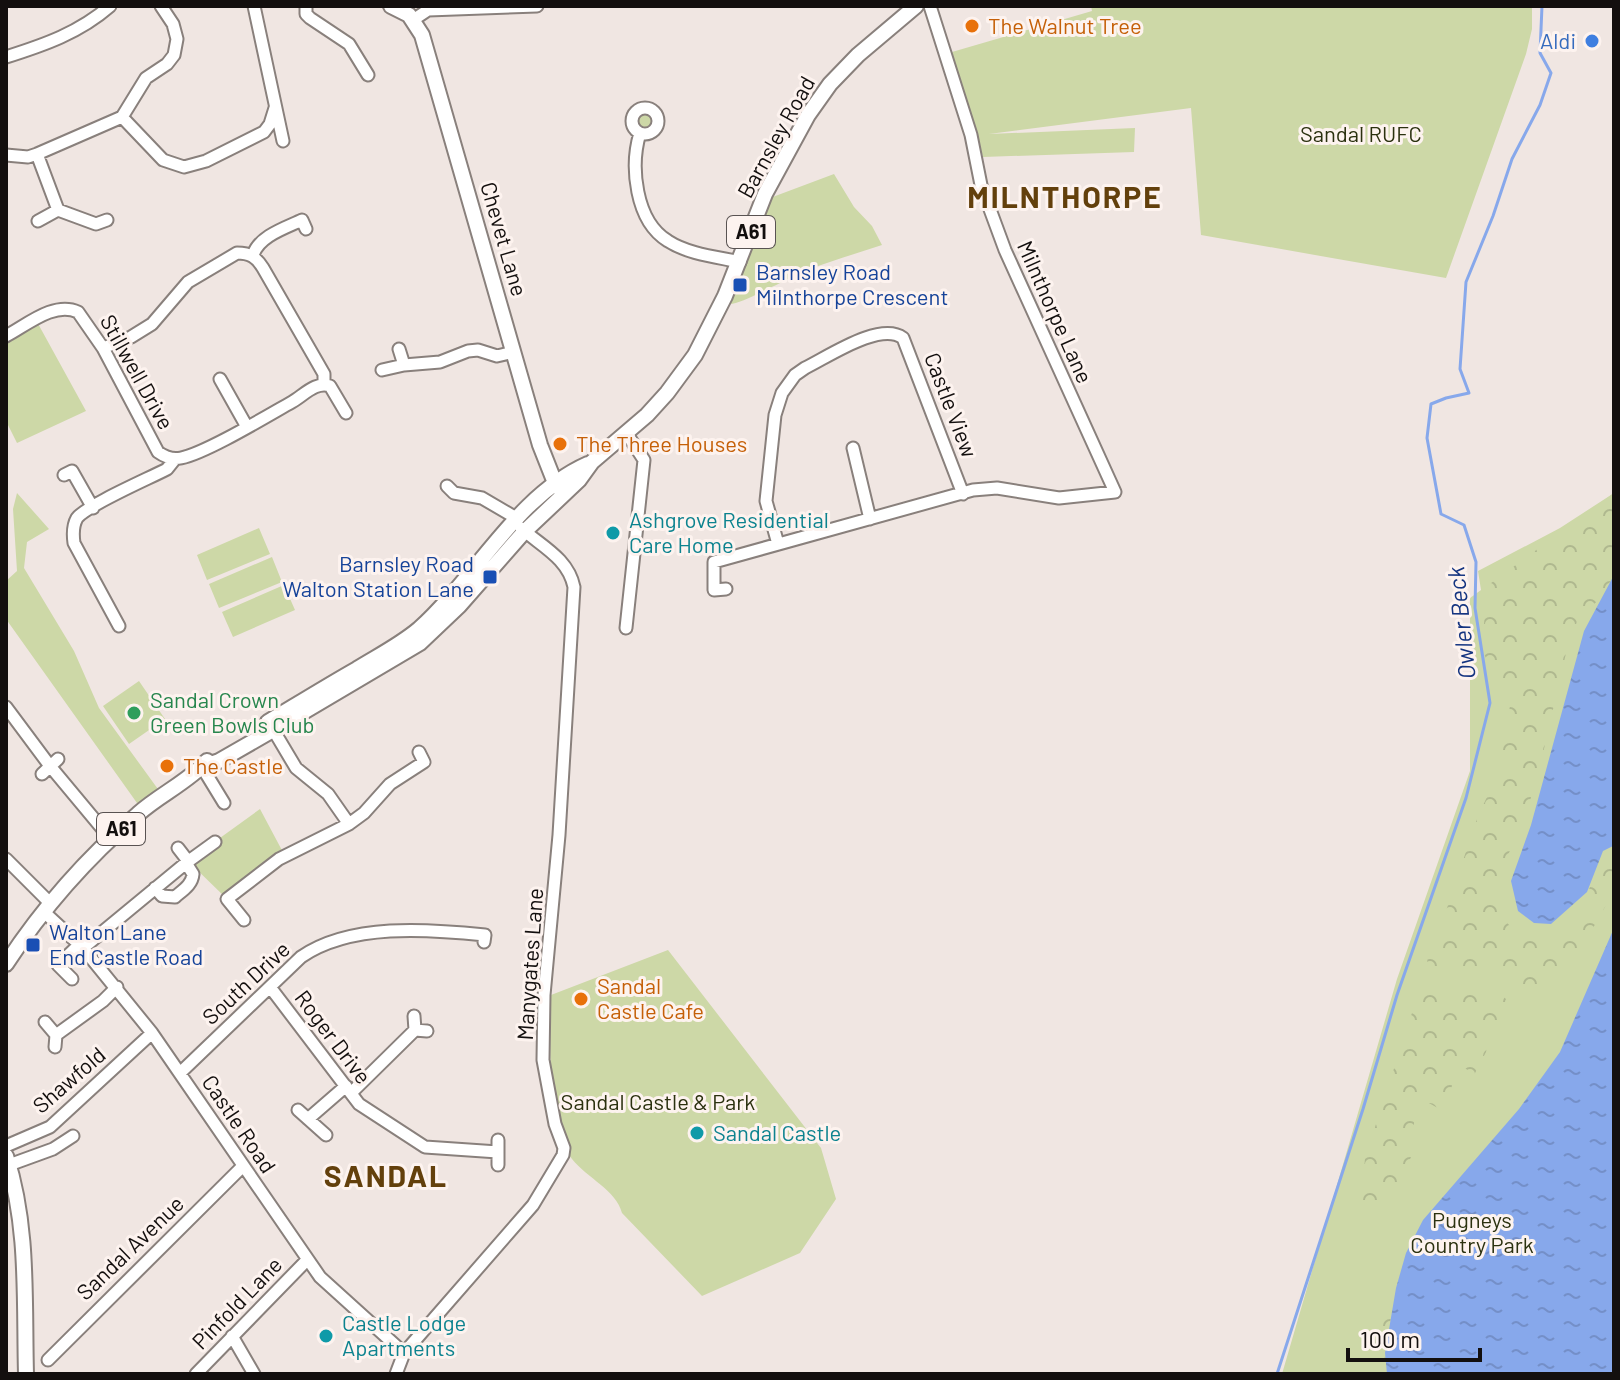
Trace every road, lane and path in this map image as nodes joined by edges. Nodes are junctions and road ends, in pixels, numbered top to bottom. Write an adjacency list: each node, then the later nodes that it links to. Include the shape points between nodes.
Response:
1 (110, 6): 12 (street, via 83,27)
2 (161, 6): 15 (street, via 175,31 174,55 146,78)
3 (254, 6): 14 (street)
4 (306, 6): 13 (street, via 306,14 349,44)
5 (391, 6): 11 (main road)
6 (537, 6): 9 (street)
7 (916, 6): 25 (main road, Barnsley Road / A61, via 858,55 808,115 765,194)
8 (930, 6): 42 (street, Milnthorpe Lane, via 1005,250 1115,492 1059,498 983,488)
9 (503, 7): 10 (street)
10 (460, 8): 11 (street, via 428,10)
11 (413, 20): 29 (main road, Chevet Lane, via 422,35)
12 (6, 57)
13 (368, 75)
14 (275, 108): 15 (street, via 264,132 196,172 163,160); 17 (street)
15 (122, 117): 18 (street)
16 (640, 133): 25 (street, via 635,182 654,230 681,248)
17 (283, 141)
18 (37, 154): 19 (street); 20 (street)
19 (6, 155)
20 (58, 210): 21 (street, via 96,224); 22 (street)
21 (107, 220)
22 (38, 221)
23 (306, 229): 24 (street, via 302,220 279,231 260,243)
24 (253, 255): 27 (street, via 237,253 196,276 152,324); 33 (street, via 324,374)
25 (740, 262): 36 (main road, Barnsley Road / A61, via 695,355)
26 (6, 336): 27 (street, Stillwell Drive, via 52,311 70,308 84,317)
27 (103, 348): 38 (street, Stillwell Drive, via 158,452)
28 (399, 349): 30 (street)
29 (514, 352): 30 (street, via 497,356 468,351 440,362); 41 (main road, Chevet Lane, via 540,445)
30 (404, 365): 31 (street)
31 (382, 370)
32 (220, 379): 35 (street)
33 (324, 384): 34 (street); 35 (street, Stillwell Drive)
34 (346, 413)
35 (247, 427): 38 (street, Stillwell Drive)
36 (627, 434): 41 (main road, Barnsley Road / A61, via 572,471); 49 (street, via 644,460)
37 (853, 448): 44 (street)
38 (175, 459): 43 (street, via 167,469)
39 (64, 475): 43 (street, via 72,471)
40 (447, 486): 45 (street, Manygates Lane, via 454,493 482,498)
41 (559, 488): 45 (main road, Barnsley Road / A61)
42 (963, 494): 44 (street); 46 (street, Castle View, via 903,338 879,334 805,368 782,393 766,495)
43 (93, 508): 48 (street, via 78,518 74,543)
44 (870, 519): 46 (street)
45 (519, 524): 51 (main road, Barnsley Road / A61, via 416,631); 85 (street, Manygates Lane, via 565,565 574,587 544,995 543,1060 564,1148 533,1205)
46 (778, 544): 47 (street, via 714,562 714,590)
47 (726, 589)
48 (121, 620)
49 (626, 628)
50 (6, 707): 56 (street)
51 (271, 726): 53 (main road, Barnsley Road / A61, via 214,752); 55 (street, via 296,768 328,794)
52 (419, 752): 55 (street, via 424,762 390,784)
53 (202, 767): 54 (street); 56 (main road, Barnsley Road / A61)
54 (226, 804)
55 (349, 824): 63 (street, via 279,859 227,899)
56 (110, 838): 62 (main road, Barnsley Road / A61)
57 (215, 842): 60 (street)
58 (178, 848): 60 (street)
59 (6, 859): 62 (street, Castle Road)
60 (187, 862): 61 (street); 61 (street, via 193,874 190,885 175,897 162,896)
61 (155, 888): 65 (street)
62 (48, 908): 65 (street, Castle Road); 66 (main road, Barnsley Road / A61)
63 (244, 920)
64 (484, 942): 69 (street, South Drive, via 485,935 425,928 333,941 301,957)
65 (82, 946): 67 (street, via 58,965); 68 (street, Castle Road)
66 (6, 964)
67 (72, 979)
68 (117, 987): 71 (street, via 56,1041); 72 (street, Castle Road)
69 (270, 987): 73 (street, South Drive); 74 (street, Roger Drive)
70 (414, 1016): 74 (street, via 421,1030)
71 (45, 1022)
72 (152, 1033): 73 (street, Castle Road); 79 (street, Shawfold, via 50,1127)
73 (180, 1073): 82 (street, Castle Road)
74 (348, 1090): 76 (street); 81 (street, Roger Drive, via 359,1104 425,1147 498,1146)
75 (298, 1110): 76 (street)
76 (308, 1119): 77 (street)
77 (326, 1135)
78 (73, 1136): 80 (street, via 53,1149)
79 (6, 1146)
80 (8, 1161): 87 (main road, via 22,1227)
81 (498, 1165)
82 (242, 1167): 83 (street, Castle Road); 86 (street, Sandal Avenue)
83 (307, 1260): 84 (street, Pinfold Lane); 85 (street, Castle Road)
84 (232, 1336): 88 (street, Pinfold Lane); 89 (street)
85 (404, 1353): 90 (street, Manygates Lane)
86 (48, 1360)
87 (26, 1374)
88 (196, 1374)
89 (254, 1374)
90 (396, 1374)

